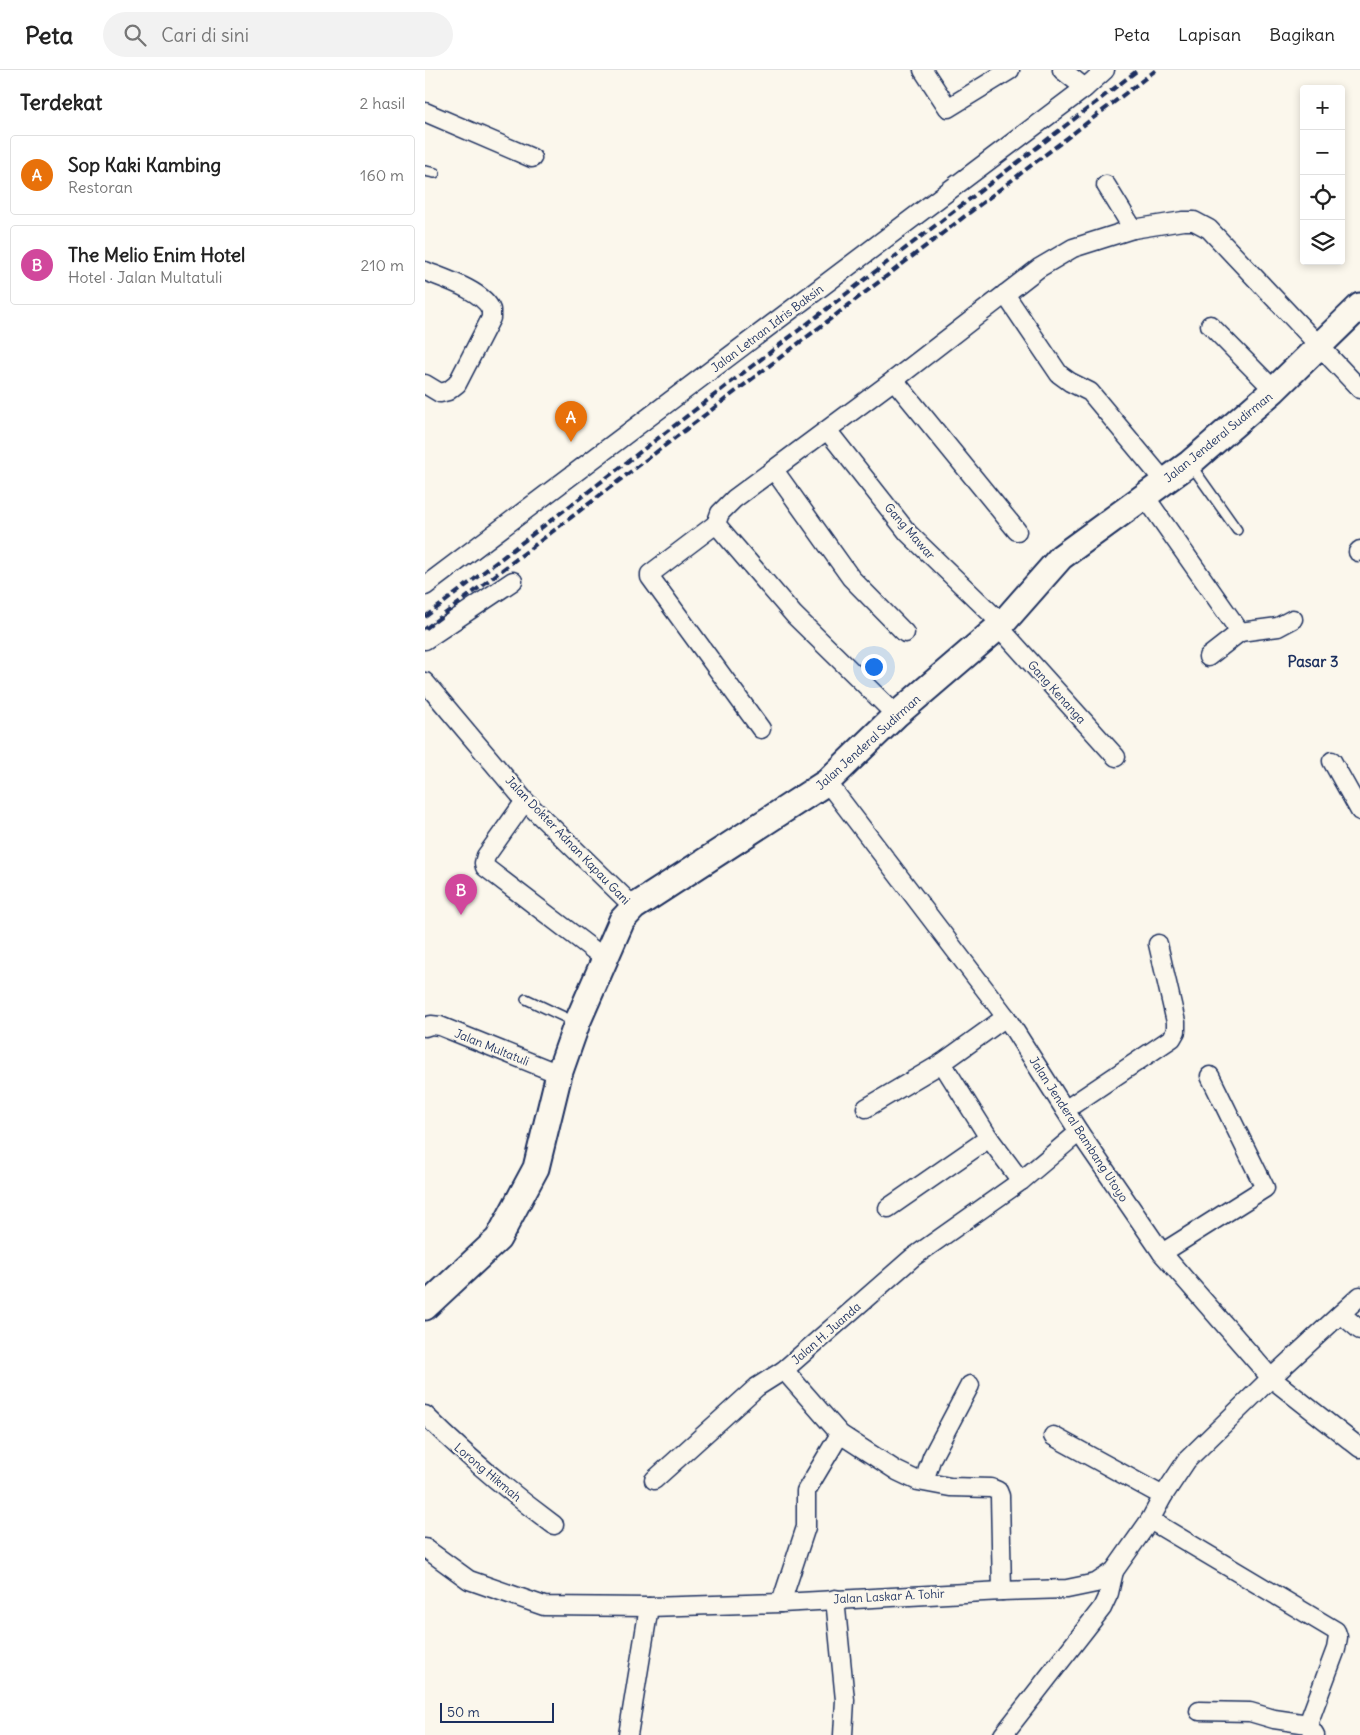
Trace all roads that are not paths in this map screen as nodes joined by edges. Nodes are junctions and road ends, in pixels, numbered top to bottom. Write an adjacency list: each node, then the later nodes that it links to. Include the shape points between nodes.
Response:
1 (923, 70): 2 (street, via 948,108)
2 (1010, 70)
3 (1062, 70): 5 (street)
4 (1105, 70): 5 (street, Jalan Letnan Idris Baksin)
5 (1085, 88): 30 (street, Jalan Letnan Idris Baksin)
6 (425, 112): 7 (street)
7 (532, 158)
8 (425, 170): 9 (lane)
9 (435, 173)
10 (1106, 185): 11 (street)
11 (1133, 229): 13 (street, via 1073,248); 16 (street, via 1183,221 1200,223)
12 (425, 271): 18 (street, via 464,286 491,309 491,318 457,384 440,393)
13 (1005, 294): 17 (street); 24 (street, via 1059,374 1090,392)
14 (1360, 306): 16 (main road, Jalan Jenderal Sudirman)
15 (1210, 325): 20 (street)
16 (1320, 346): 19 (street); 20 (main road, Jalan Jenderal Sudirman)
17 (894, 380): 21 (street); 28 (street)
18 (425, 384)
19 (1360, 388)
20 (1274, 390): 22 (main road, Jalan Jenderal Sudirman)
21 (827, 430): 23 (street); 32 (street, Gang Mawar, via 908,534)
22 (1190, 463): 24 (main road, Jalan Jenderal Sudirman); 27 (lane)
23 (773, 470): 26 (street, via 729,503 720,512); 34 (street, via 851,578)
24 (1164, 481): 25 (main road, Jalan Jenderal Sudirman)
25 (1144, 495): 32 (main road, Jalan Jenderal Sudirman, via 1061,557); 33 (street)
26 (716, 524): 38 (street, via 794,614); 39 (street, via 650,576)
27 (1237, 530)
28 (1017, 531)
29 (513, 581): 35 (street)
30 (425, 586)
31 (1293, 619): 33 (street, via 1278,627)
32 (1000, 626): 38 (main road, Jalan Jenderal Sudirman); 40 (street, Gang Kenanga)
33 (1240, 632): 36 (street)
34 (905, 633)
35 (425, 640)
36 (1208, 657)
37 (425, 682): 44 (street, Jalan Dokter Adnan Kapau Gani)
38 (896, 716): 42 (main road, Jalan Jenderal Sudirman)
39 (761, 730)
40 (1116, 757)
41 (1332, 761): 43 (street)
42 (827, 782): 46 (main road, Jalan Jenderal Sudirman); 50 (street, Jalan Jenderal Bambang Utoyo)
43 (1355, 793): 45 (street)
44 (525, 801): 46 (street, Jalan Dokter Adnan Kapau Gani); 48 (street, via 486,856 485,867)
45 (1360, 811)
46 (633, 907): 48 (main road, Jalan Jenderal Sudirman, via 621,920)
47 (1158, 944): 57 (street, via 1176,1031 1172,1038)
48 (604, 958): 51 (main road, Jalan Jenderal Sudirman)
49 (526, 999): 51 (lane)
50 (1006, 1017): 53 (street); 57 (street, Jalan Jenderal Bambang Utoyo)
51 (577, 1023): 54 (main road, Jalan Jenderal Sudirman)
52 (425, 1028): 54 (street, Jalan Multatuli, via 440,1026)
53 (942, 1063): 56 (street); 59 (street)
54 (559, 1074): 64 (main road, Jalan Jenderal Sudirman, via 536,1168 498,1239)
55 (1210, 1076): 62 (street, via 1265,1188)
56 (866, 1108)
57 (1065, 1110): 58 (street, Jalan Jenderal Bambang Utoyo)
58 (1079, 1132): 60 (street, Jalan H. Juanda); 62 (street, Jalan Jenderal Bambang Utoyo)
59 (989, 1138): 60 (street); 61 (street)
60 (1021, 1181): 67 (street, Jalan H. Juanda, via 911,1258)
61 (888, 1208)
62 (1162, 1253): 68 (street, Jalan Jenderal Bambang Utoyo)
63 (1360, 1296): 65 (street, Jalan Laskar A. Tohir)
64 (425, 1307)
65 (1341, 1314): 66 (street); 68 (street, Jalan Laskar A. Tohir)
66 (1360, 1330)
67 (784, 1370): 71 (street, Jalan H. Juanda); 74 (street, via 757,1387)
68 (1271, 1378): 73 (street, Jalan Jenderal Bambang Utoyo); 76 (street, Jalan Laskar A. Tohir, via 1187,1460)
69 (970, 1384): 75 (street)
70 (425, 1415): 78 (street, Lorong Hikmah, via 509,1491)
71 (840, 1434): 75 (street, Jalan H. Juanda, via 897,1471); 83 (street, via 806,1491 806,1527)
72 (1053, 1436): 76 (street)
73 (1360, 1448)
74 (653, 1480)
75 (923, 1481): 81 (street, Jalan H. Juanda, via 998,1491)
76 (1163, 1496): 77 (street, Jalan Laskar A. Tohir)
77 (1150, 1520): 80 (street, Jalan Laskar A. Tohir); 86 (street, via 1336,1631 1336,1649)
78 (554, 1525)
79 (425, 1548): 84 (street, Jalan Laskar A. Tohir, via 469,1580 544,1606)
80 (1114, 1571): 81 (street, Jalan Laskar A. Tohir, via 1096,1583 1067,1589); 89 (street, via 1102,1608)
81 (1002, 1590): 82 (street, Jalan Laskar A. Tohir)
82 (835, 1599): 83 (street, Jalan Laskar A. Tohir); 88 (street, via 845,1700)
83 (781, 1603): 84 (street, Jalan Laskar A. Tohir)
84 (649, 1607): 87 (street)
85 (1199, 1711): 86 (street, via 1250,1712)
86 (1312, 1730)
87 (628, 1735)
88 (843, 1735)
89 (1003, 1735)

